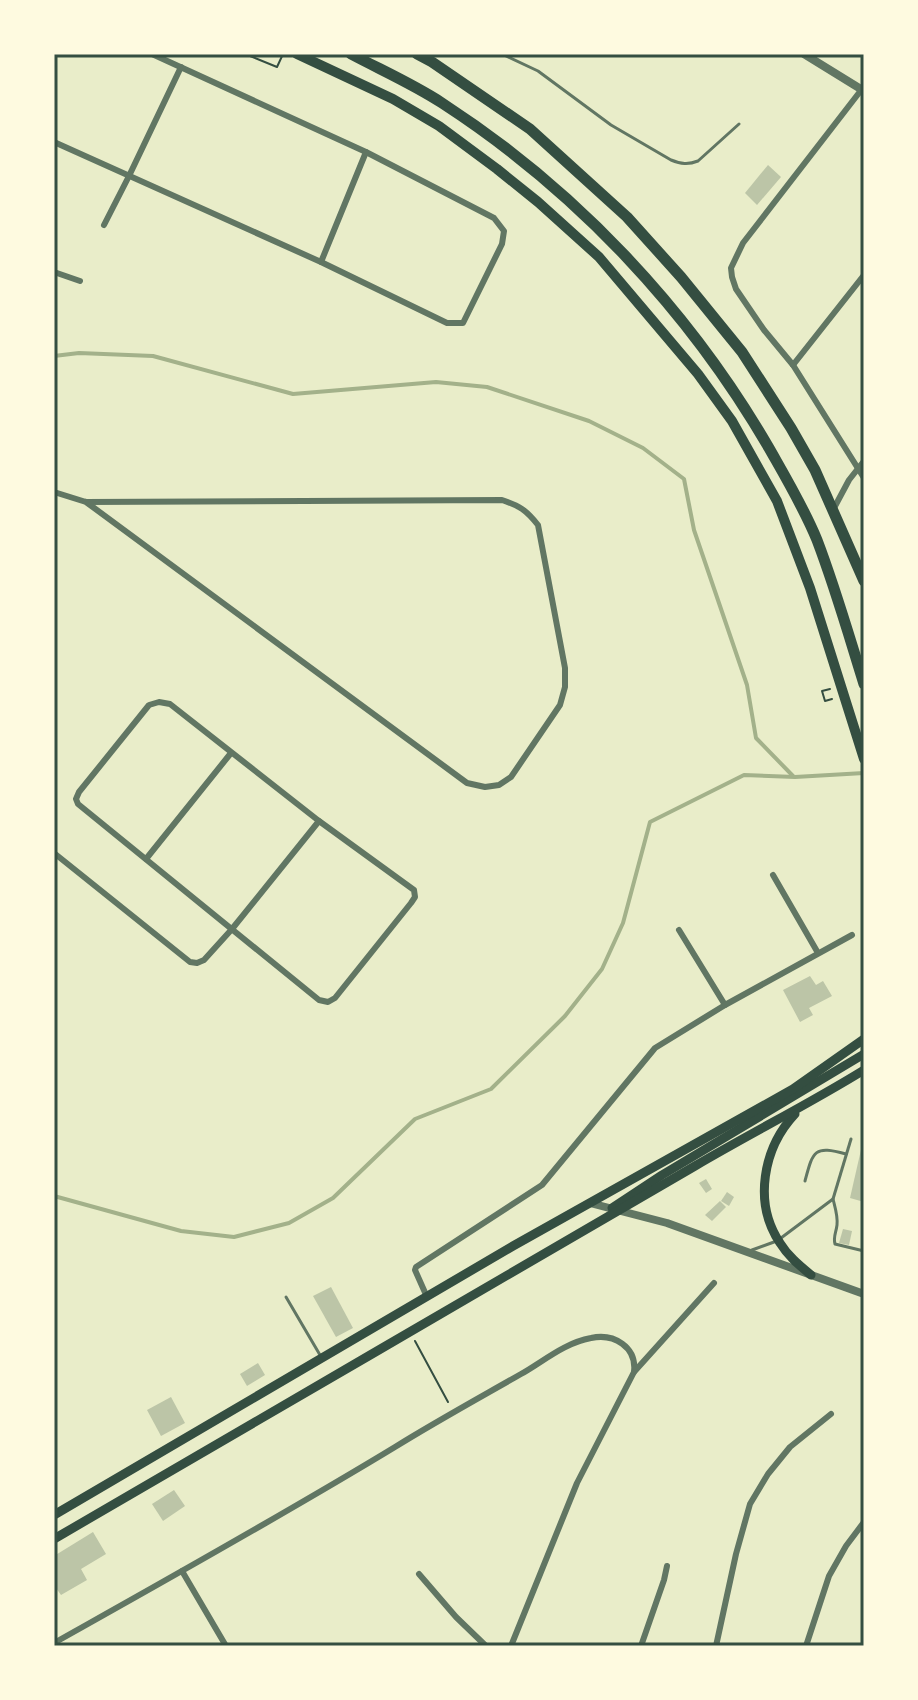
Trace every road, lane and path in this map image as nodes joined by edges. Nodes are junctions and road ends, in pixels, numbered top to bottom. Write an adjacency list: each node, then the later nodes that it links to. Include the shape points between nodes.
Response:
1 (152, 54): 9 (street)
2 (245, 54): 3 (path, via 277,67)
3 (283, 54)
4 (297, 54): 32 (main road, via 393,99 497,169 599,257 698,374 732,421 777,501)
5 (351, 54): 28 (highway, via 438,100 503,146 577,208 660,293 747,411 787,479 816,538)
6 (417, 54): 26 (highway, via 530,129 627,217 742,352 791,428)
7 (502, 54): 11 (lane, via 538,71 611,125 680,163 698,161)
8 (804, 54): 10 (street)
9 (181, 67): 13 (street); 14 (street)
10 (863, 90): 20 (street, via 739,248 731,268 736,289)
11 (739, 124)
12 (54, 142): 14 (street)
13 (366, 152): 16 (street); 16 (street, via 494,218 504,231 502,244 463,323 447,323)
14 (129, 176): 15 (street); 16 (street)
15 (104, 225)
16 (321, 262)
17 (54, 272): 19 (street)
18 (864, 275): 20 (street)
19 (80, 281)
20 (793, 365): 22 (street)
21 (864, 461): 22 (street)
22 (858, 467): 23 (street); 26 (street)
23 (864, 478)
24 (54, 492): 25 (street)
25 (86, 502): 25 (street, via 502,500 519,505 538,525 565,668 560,705 511,777 485,787 467,783)
26 (833, 510): 27 (highway)
27 (864, 581)
28 (864, 684)
29 (822, 691): 30 (path)
30 (825, 701)
31 (231, 753): 33 (street); 35 (street); 35 (street, via 170,704 159,702 149,705 87,781 78,804)
32 (864, 759)
33 (319, 821): 37 (street); 37 (street, via 414,890 411,903 345,986 328,1002 319,1000)
34 (54, 853): 37 (street, via 190,962 204,960)
35 (146, 859): 37 (street)
36 (773, 875): 40 (street)
37 (232, 929)
38 (679, 930): 41 (street)
39 (852, 935): 40 (street)
40 (818, 953): 41 (street)
41 (725, 1005): 60 (street, via 650,1053 542,1185 416,1267)
42 (864, 1039): 50 (main road, via 793,1089)
43 (864, 1054): 55 (main road, via 662,1175)
44 (864, 1070): 45 (main road)
45 (806, 1105): 51 (main road); 52 (main road, via 782,1130 768,1161 764,1194)
46 (851, 1139): 47 (lane)
47 (846, 1154): 48 (lane, via 817,1152); 49 (lane)
48 (805, 1181)
49 (833, 1199): 52 (lane); 54 (lane, via 835,1244)
50 (590, 1203): 51 (street); 60 (main road)
51 (621, 1210): 53 (street); 55 (main road)
52 (778, 1240): 53 (lane); 56 (main road)
53 (748, 1251): 56 (street)
54 (864, 1251)
55 (525, 1265): 61 (main road)
56 (811, 1275): 58 (street)
57 (714, 1283): 63 (street)
58 (864, 1294)
59 (286, 1297): 62 (lane)
60 (427, 1297): 62 (main road)
61 (411, 1333): 64 (path); 68 (main road)
62 (322, 1359): 66 (main road)
63 (634, 1372): 64 (street, via 627,1346 607,1337 580,1340); 75 (street, via 577,1483)
64 (453, 1412): 70 (street)
65 (831, 1414): 77 (street, via 790,1447 750,1504)
66 (54, 1515)
67 (864, 1522): 78 (street, via 829,1576)
68 (54, 1539)
69 (667, 1566): 76 (street)
70 (182, 1571): 72 (street); 73 (street)
71 (419, 1574): 74 (street)
72 (54, 1643)
73 (226, 1646)
74 (486, 1646)
75 (511, 1646)
76 (641, 1646)
77 (716, 1646)
78 (806, 1646)

